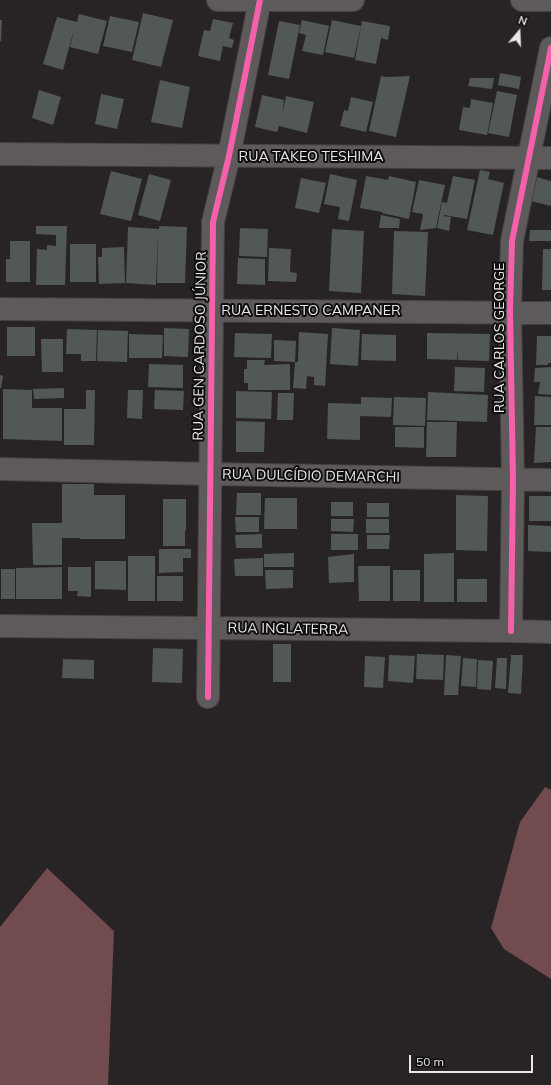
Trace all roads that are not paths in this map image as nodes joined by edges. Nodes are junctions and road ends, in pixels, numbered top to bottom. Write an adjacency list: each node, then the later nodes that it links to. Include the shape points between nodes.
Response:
1 (218, 0): 2 (street)
2 (260, 0): 3 (street); 8 (street, RUA GEN CARDOSO JÚNIOR)
3 (354, 0)
4 (522, 0): 5 (street)
5 (551, 0)
6 (551, 48): 9 (street, RUA CARLOS GEORGE)
7 (0, 154): 8 (street, RUA TAKEO TESHIMA)
8 (229, 156): 9 (street, RUA TAKEO TESHIMA); 12 (street, RUA GEN CARDOSO JÚNIOR, via 213,222)
9 (528, 158): 10 (street, RUA TAKEO TESHIMA); 13 (street, RUA CARLOS GEORGE, via 512,241)
10 (551, 158)
11 (0, 309): 12 (street, RUA ERNESTO CAMPANER)
12 (212, 311): 13 (street, RUA ERNESTO CAMPANER); 16 (street, RUA GEN CARDOSO JÚNIOR)
13 (510, 312): 14 (street, RUA ERNESTO CAMPANER); 17 (street, RUA CARLOS GEORGE)
14 (551, 313)
15 (0, 469): 16 (street, RUA DULCÍDIO DEMARCHI)
16 (211, 474): 17 (street, RUA DULCÍDIO DEMARCHI); 20 (street, RUA GEN CARDOSO JÚNIOR)
17 (513, 479): 18 (street, RUA DULCÍDIO DEMARCHI); 21 (street, RUA CARLOS GEORGE)
18 (551, 480)
19 (0, 626): 20 (street, RUA INGLATERRA)
20 (210, 628): 21 (street, RUA INGLATERRA); 23 (street, RUA GEN CARDOSO JÚNIOR)
21 (511, 631): 22 (street, RUA INGLATERRA)
22 (551, 632)
23 (208, 697)

